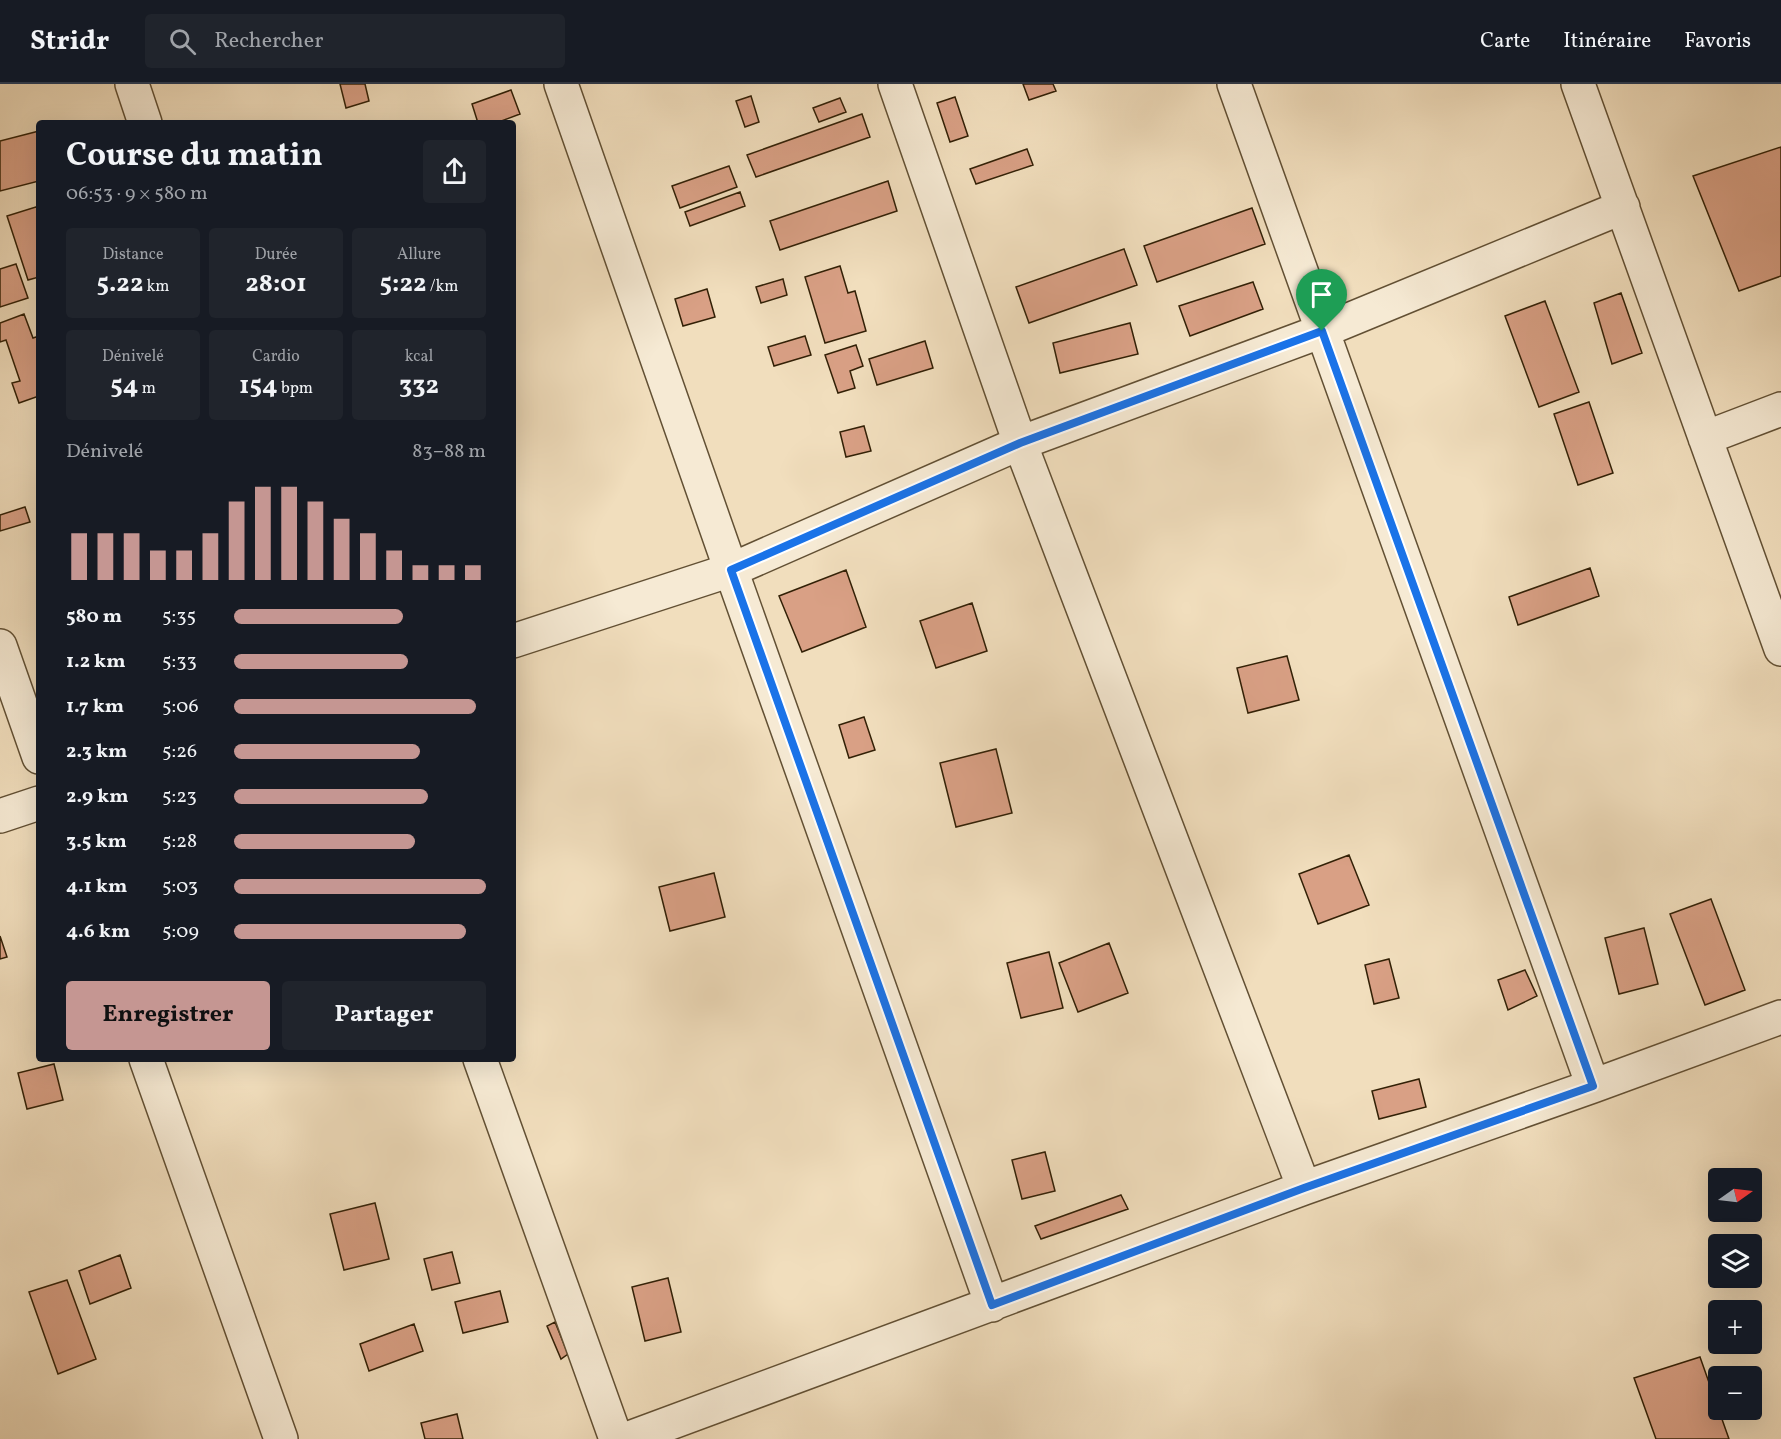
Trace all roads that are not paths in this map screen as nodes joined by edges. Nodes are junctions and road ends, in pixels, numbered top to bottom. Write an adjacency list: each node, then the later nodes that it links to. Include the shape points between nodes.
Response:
1 (132, 84): 6 (street)
2 (561, 84): 12 (street)
3 (895, 84): 11 (street)
4 (1234, 84): 8 (street)
5 (1578, 84): 7 (street)
6 (145, 120)
7 (1623, 207): 8 (street); 10 (street)
8 (1322, 331): 11 (street); 22 (street)
9 (1781, 409): 10 (street)
10 (1705, 438): 15 (street)
11 (1020, 443): 12 (street); 23 (street)
12 (731, 570): 13 (street); 24 (street)
13 (516, 640)
14 (0, 646): 16 (street)
15 (1781, 649)
16 (36, 748)
17 (36, 804): 18 (street)
18 (0, 816)
19 (1781, 1017): 22 (street)
20 (147, 1062): 25 (street)
21 (481, 1062): 26 (street)
22 (1593, 1086): 23 (street)
23 (1304, 1188): 24 (street)
24 (992, 1305): 27 (street)
25 (281, 1439)
26 (616, 1439)
27 (627, 1439)

